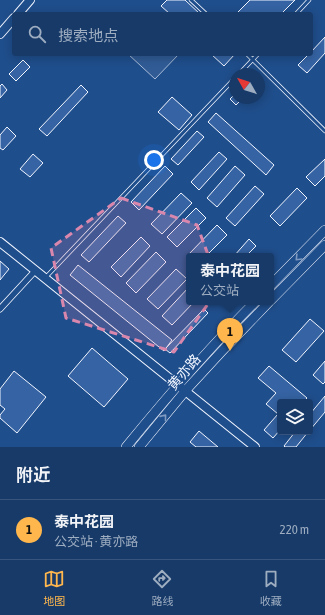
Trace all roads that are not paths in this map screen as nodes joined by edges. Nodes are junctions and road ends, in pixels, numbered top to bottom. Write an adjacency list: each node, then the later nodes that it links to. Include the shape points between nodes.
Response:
1 (30, 0): 4 (street)
2 (191, 0): 5 (lane)
3 (309, 0): 6 (lane)
4 (20, 12)
5 (204, 12)
6 (298, 12)
7 (12, 20): 8 (street)
8 (0, 34)
9 (248, 56): 11 (lane)
10 (256, 56): 11 (lane)
11 (252, 60): 12 (lane); 14 (lane)
12 (245, 68)
13 (229, 84): 19 (lane)
14 (325, 131)
15 (325, 230): 20 (main road, one-way to 20)
16 (0, 242): 18 (street)
17 (325, 245): 21 (main road, 黄亦路)
18 (35, 271): 19 (street); 24 (street)
19 (44, 279): 25 (street)
20 (274, 282)
21 (274, 297)
22 (252, 305): 25 (main road, 黄亦路)
23 (266, 305): 26 (main road, 黄亦路)
24 (0, 309)
25 (178, 384): 26 (street); 27 (main road, 黄亦路)
26 (186, 390): 28 (main road, 黄亦路, one-way to 26); 29 (street)
27 (126, 447)
28 (139, 447)
29 (254, 447)

